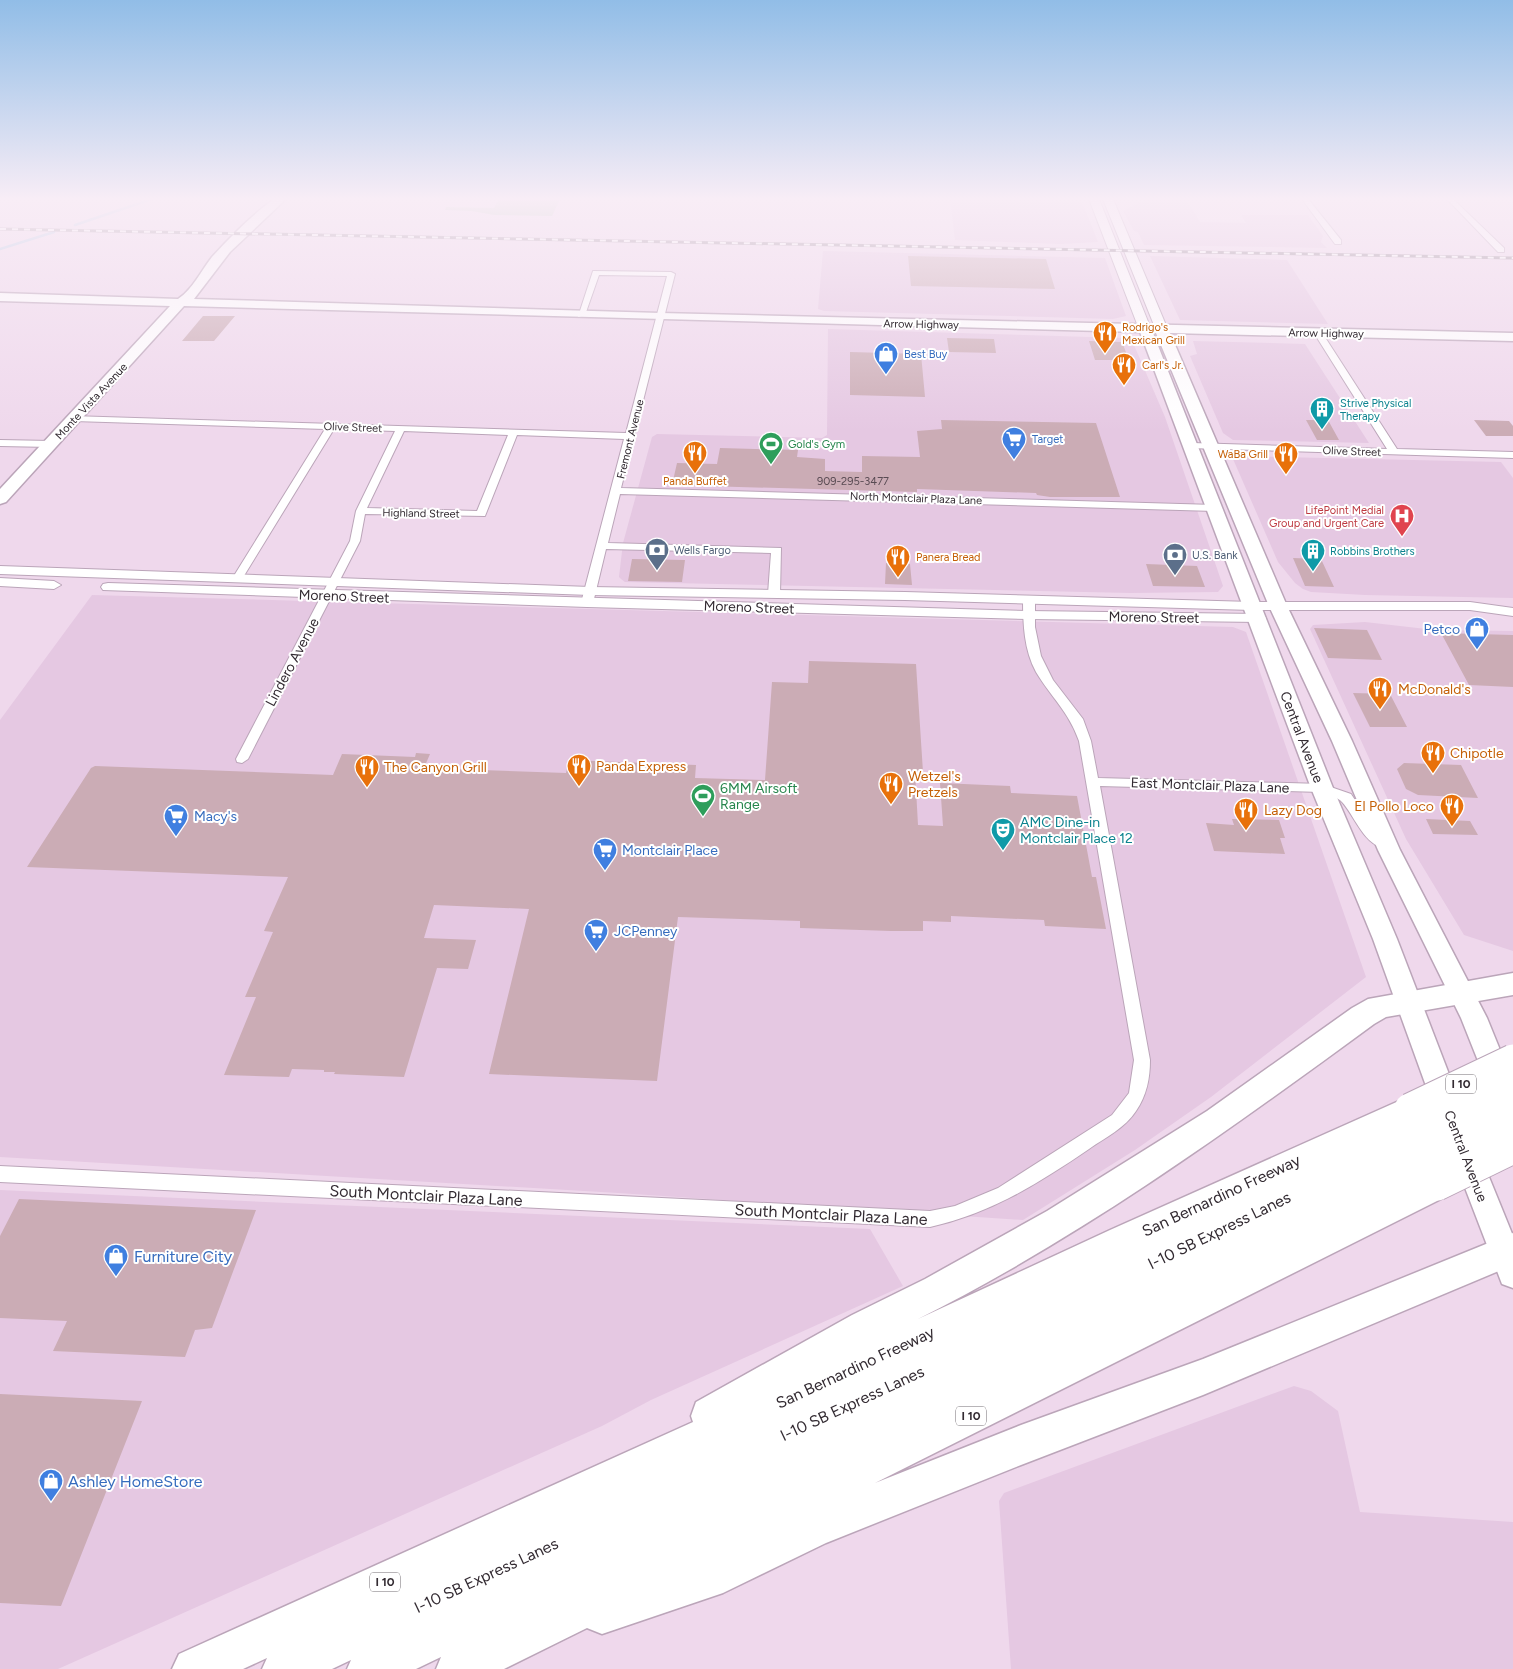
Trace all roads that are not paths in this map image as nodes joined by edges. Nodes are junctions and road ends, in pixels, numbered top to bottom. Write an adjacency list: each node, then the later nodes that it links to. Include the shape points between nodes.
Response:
1 (192, 277): 8 (main road, Monte Vista Avenue, via 179,296)
2 (204, 277): 8 (main road, Monte Vista Avenue, via 193,296)
3 (595, 277): 9 (street, Fremont Avenue)
4 (670, 277): 10 (street, Fremont Avenue)
5 (1125, 277): 11 (main road, Central Avenue)
6 (1140, 277): 12 (main road)
7 (0, 297): 8 (main road, Arrow Highway)
8 (180, 303): 9 (main road, Arrow Highway); 15 (main road, Monte Vista Avenue)
9 (581, 315): 10 (main road, Arrow Highway)
10 (660, 317): 11 (main road, Arrow Highway); 19 (street, Fremont Avenue)
11 (1145, 329): 12 (main road, Arrow Highway); 22 (main road, Central Avenue)
12 (1162, 330): 13 (main road, Arrow Highway); 23 (main road)
13 (1318, 333): 14 (main road, Arrow Highway); 24 (street)
14 (1513, 337)
15 (74, 418): 16 (street, Olive Street); 21 (main road, Monte Vista Avenue)
16 (331, 426): 17 (street, Olive Street); 33 (street)
17 (402, 429): 18 (street, Olive Street); 29 (street, Lindero Avenue)
18 (514, 433): 19 (street, Olive Street); 30 (street)
19 (631, 436): 26 (street, Fremont Avenue)
20 (0, 442): 21 (street)
21 (51, 444): 27 (main road, Monte Vista Avenue)
22 (1192, 446): 23 (street, Olive Street); 28 (main road, Central Avenue)
23 (1212, 447): 24 (street, Olive Street); 40 (main road)
24 (1394, 452): 25 (street, Olive Street)
25 (1513, 455)
26 (617, 490): 28 (street, North Montclair Plaza Lane); 31 (street, Fremont Avenue)
27 (0, 498)
28 (1215, 508): 39 (main road, Central Avenue)
29 (361, 511): 30 (street, Highland Street); 35 (street, Lindero Avenue, via 358,533)
30 (481, 514)
31 (602, 546): 36 (street, via 777,550); 37 (street, Fremont Avenue)
32 (0, 570): 33 (street, Moreno Street)
33 (237, 579): 35 (street, Moreno Street)
34 (0, 582): 35 (street, Moreno Street)
35 (331, 589): 37 (street, Moreno Street); 42 (street, Lindero Avenue)
36 (774, 594): 37 (street, Moreno Street); 38 (street, Moreno Street)
37 (588, 597): 38 (street, Moreno Street)
38 (1028, 607): 39 (street, Moreno Street); 43 (street, South Montclair Plaza Lane, via 1036,658 1042,672 1079,721)
39 (1254, 612): 40 (street, Moreno Street); 44 (main road, Central Avenue)
40 (1280, 612): 41 (street, Moreno Street, via 1480,617); 45 (main road, via 1342,741)
41 (1513, 612)
42 (242, 759)
43 (1093, 782): 44 (street, East Montclair Plaza Lane); 54 (street, South Montclair Plaza Lane, via 1142,1060 1138,1095 1118,1120 1016,1186 964,1210 930,1219)
44 (1322, 788): 45 (street, East Montclair Plaza Lane, via 1346,797 1362,822); 48 (main road, Central Avenue, via 1385,939)
45 (1389, 850): 47 (main road)
46 (1513, 984): 47 (highway)
47 (1461, 992): 48 (highway); 51 (main road)
48 (1407, 1002): 55 (main road, Central Avenue); 56 (highway, via 1379,1007 1363,1016 1218,1121 1059,1222 938,1291 866,1327)
49 (1513, 1060): 52 (highway, San Bernardino Freeway / I 10, bridge)
50 (1513, 1089): 52 (highway, bridge)
51 (1513, 1117): 52 (highway, bridge)
52 (1423, 1147): 53 (highway, San Bernardino Freeway / I 10, bridge); 56 (highway, San Bernardino Freeway / I 10, via 1122,1241 871,1360); 57 (highway, San Bernardino Freeway / I 10); 59 (highway, I-10 SB Express Lanes, via 1203,1237); 60 (highway, I-10 SB Express Lanes)
53 (1513, 1148)
54 (0, 1174)
55 (1510, 1259): 57 (highway, via 1021,1445 813,1528 723,1572)
56 (575, 1494): 58 (highway, San Bernardino Freeway / I 10)
57 (504, 1646): 61 (highway, San Bernardino Freeway / I 10)
58 (194, 1669)
59 (284, 1669)
60 (369, 1669)
61 (458, 1669)

